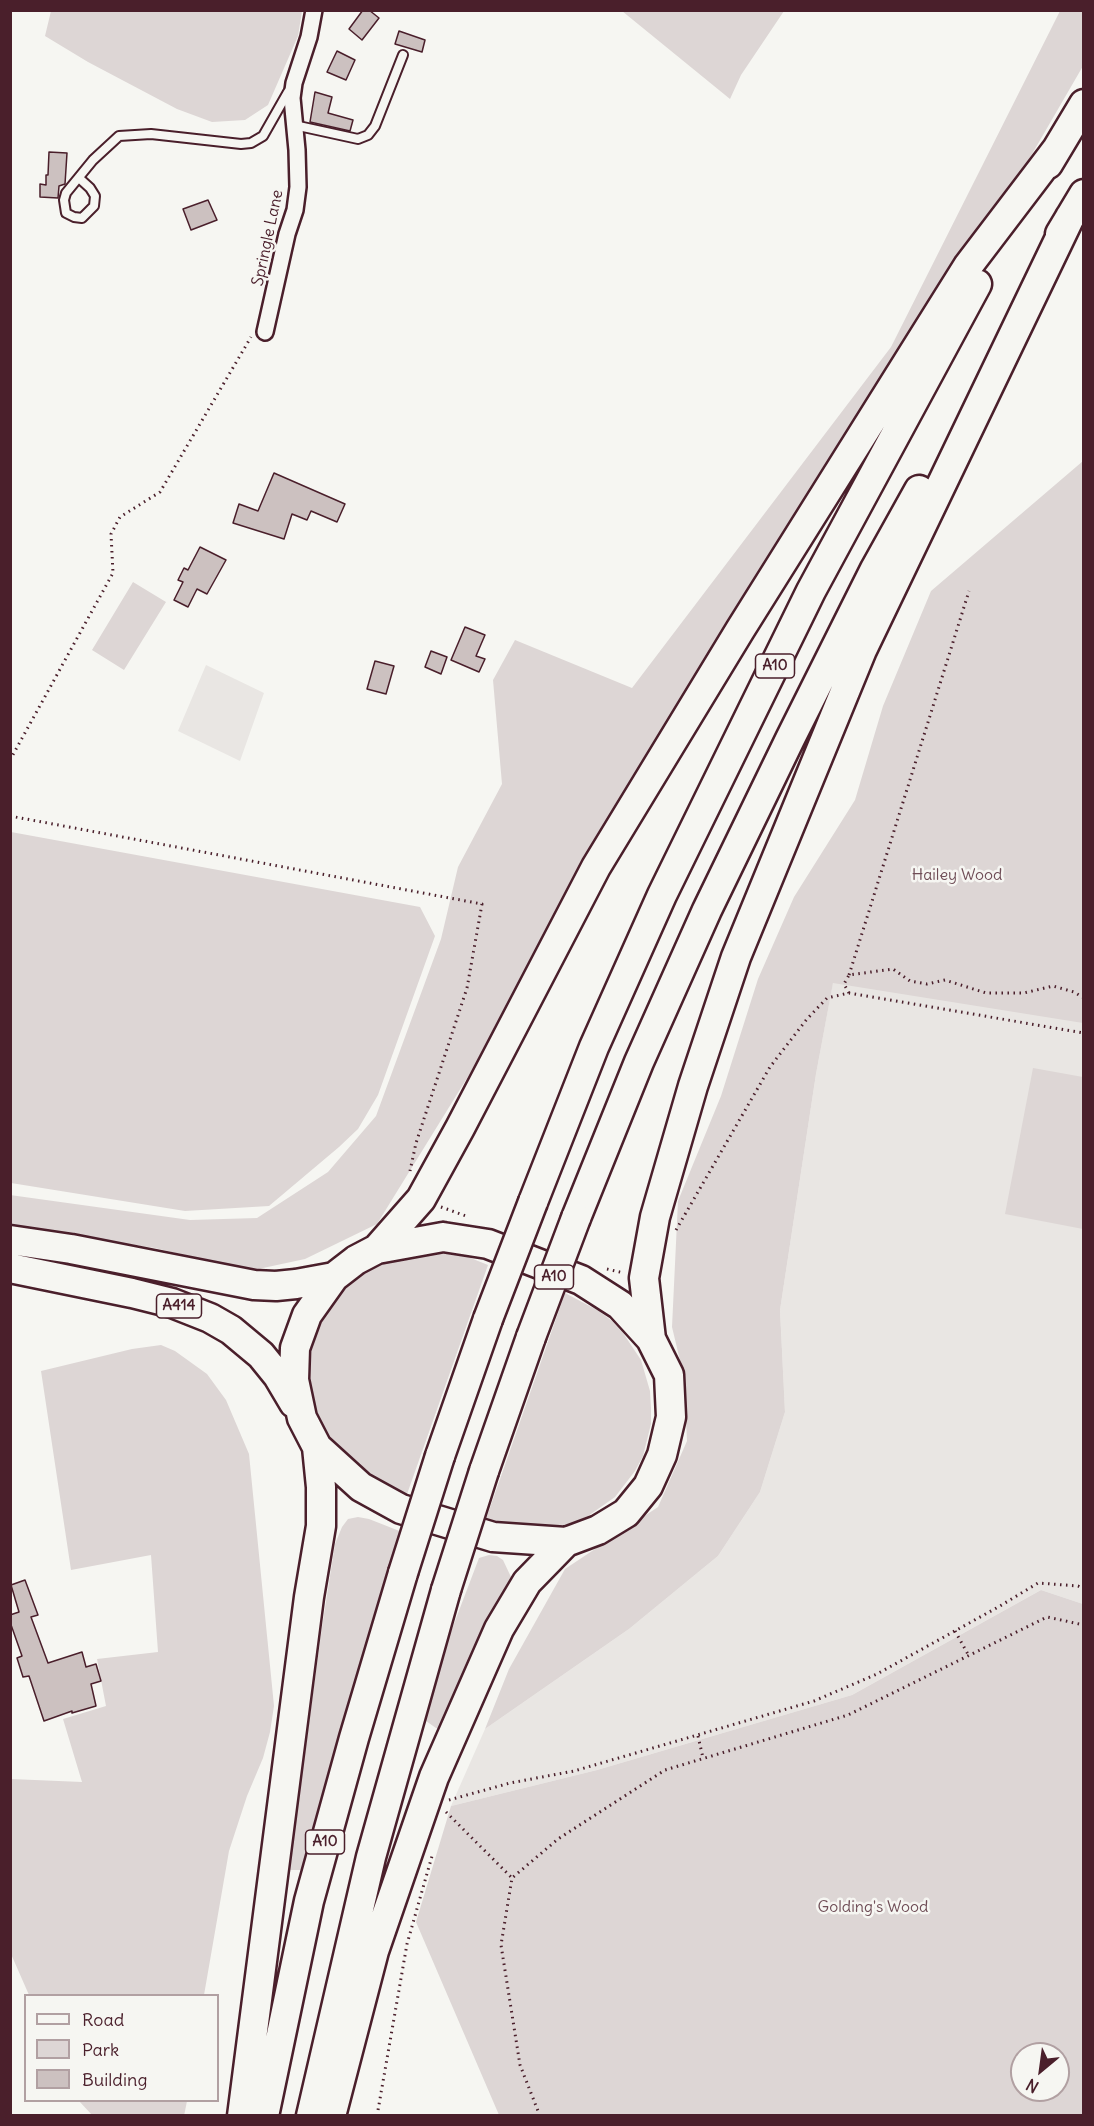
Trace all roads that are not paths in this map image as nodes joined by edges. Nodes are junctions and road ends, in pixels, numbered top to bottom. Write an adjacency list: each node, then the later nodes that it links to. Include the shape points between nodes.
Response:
1 (315, 10): 3 (street, Springle Lane)
2 (403, 55): 5 (lane, via 368,135 358,139)
3 (294, 83): 5 (street, Springle Lane); 7 (lane, via 258,140 241,144 151,134 119,135)
4 (1083, 104): 6 (highway, A10)
5 (294, 125): 9 (street, Springle Lane, via 298,187 295,210)
6 (1057, 149): 11 (highway, via 968,266 740,630 596,867 421,1199); 19 (highway, A10, bridge, via 978,283 811,591 662,895 594,1047 488,1319 403,1573 309,1901)
7 (79, 178): 7 (lane, via 64,200 66,213 82,218 94,206 95,196)
8 (1077, 206): 14 (highway, via 862,650 736,957 693,1086 656,1217 644,1278); 20 (highway, A10, bridge, via 875,569 790,739 653,1030 576,1218 484,1471 446,1590 371,1857)
9 (259, 332)
10 (10, 1240): 13 (highway, A414, via 254,1285 286,1285)
11 (377, 1249): 13 (highway); 14 (highway, via 443,1237 488,1244 580,1280 620,1305)
12 (10, 1268): 15 (highway, A414, via 172,1303 210,1318 261,1355)
13 (334, 1277): 15 (highway, via 307,1315 295,1348 294,1380)
14 (651, 1339): 17 (highway, via 669,1375 671,1418 662,1455 648,1486 626,1513 598,1530)
15 (303, 1418): 16 (highway)
16 (316, 1447): 17 (highway, via 361,1487 401,1509 493,1537); 18 (highway, via 321,1526)
17 (566, 1542): 21 (highway, via 527,1582 499,1629 434,1778 374,1950)
18 (242, 2115)
19 (264, 2115)
20 (311, 2115)
21 (332, 2115)

